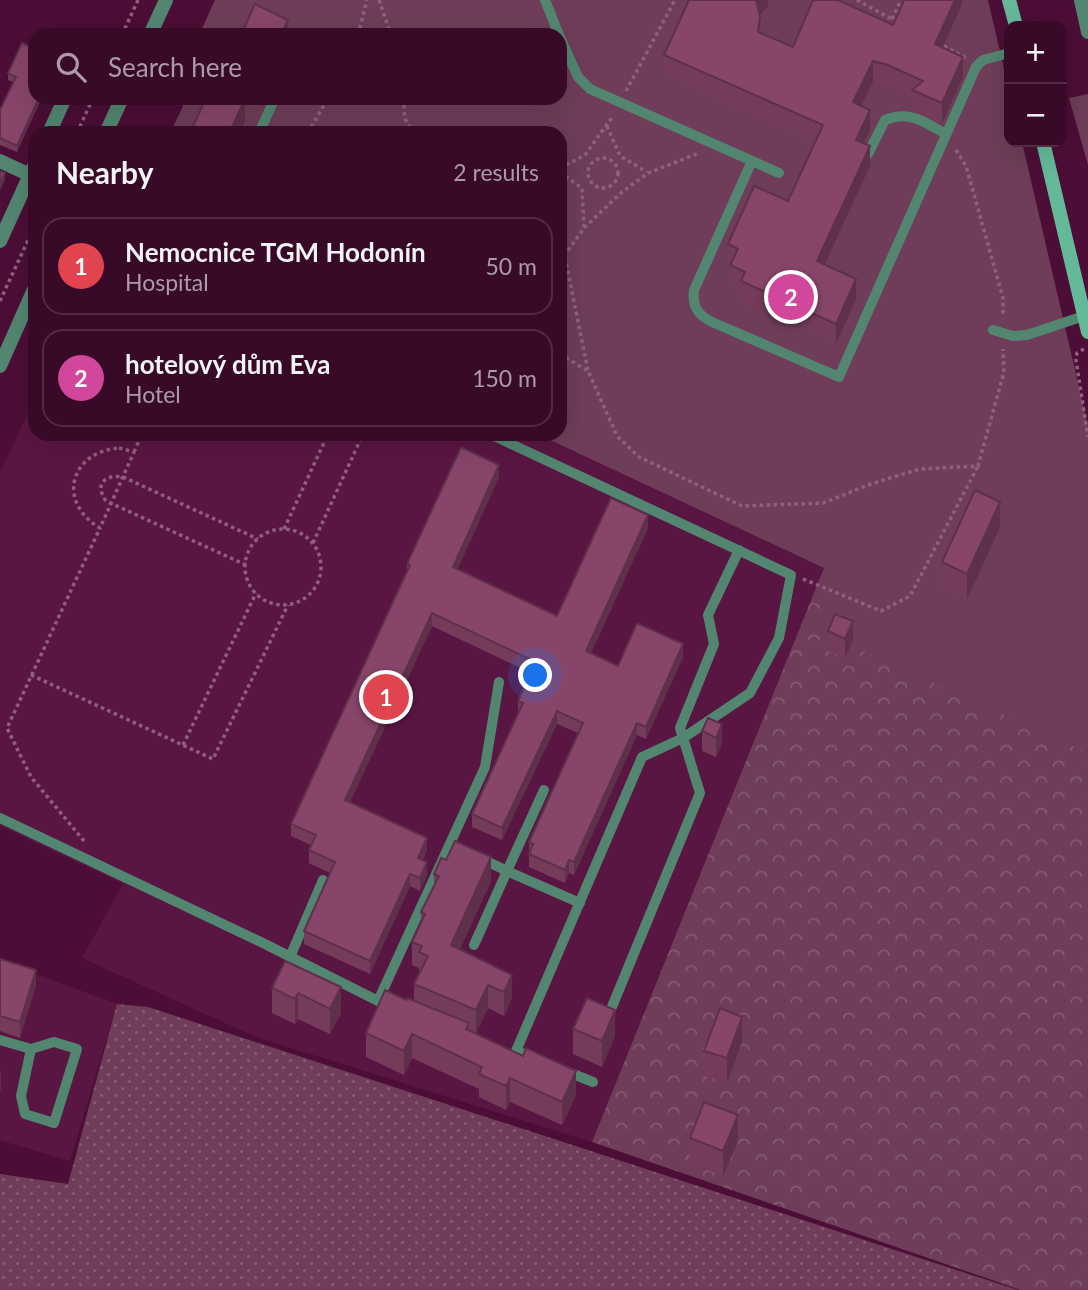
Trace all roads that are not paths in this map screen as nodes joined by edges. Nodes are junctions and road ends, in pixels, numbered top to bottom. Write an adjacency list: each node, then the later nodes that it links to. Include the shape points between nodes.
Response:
1 (166, 0): 6 (street)
2 (545, 0): 7 (lane)
3 (1009, 0): 5 (main road)
4 (1080, 0): 8 (street)
5 (1015, 21)
6 (153, 28)
7 (557, 28)
8 (1088, 32)
9 (567, 52): 21 (lane, via 578,77 590,89)
10 (1004, 54): 17 (lane, via 976,67)
11 (62, 105): 14 (street)
12 (119, 105): 15 (street)
13 (272, 105): 16 (lane)
14 (52, 126)
15 (109, 126)
16 (262, 126)
17 (946, 134): 19 (lane, via 909,115 897,115 885,120); 21 (lane, via 839,377 712,322 696,310 694,290)
18 (1044, 147): 27 (main road)
19 (868, 154)
20 (0, 161): 22 (street)
21 (752, 161): 23 (lane)
22 (28, 168)
23 (779, 173)
24 (28, 180): 25 (street)
25 (0, 241)
26 (28, 304): 30 (street)
27 (1084, 316): 28 (lane, via 1027,335); 29 (main road)
28 (998, 331)
29 (1088, 332)
30 (0, 366)
31 (505, 441): 32 (lane)
32 (739, 550): 34 (lane, via 708,615 714,644 680,728); 34 (lane, via 791,575 779,638 750,693)
33 (499, 682): 37 (lane, via 485,767)
34 (683, 738): 40 (lane, via 642,757); 45 (lane, via 700,793)
35 (544, 790): 38 (lane)
36 (0, 818): 42 (lane)
37 (450, 845): 38 (lane); 43 (lane)
38 (508, 871): 40 (lane); 41 (lane)
39 (323, 880): 42 (lane)
40 (580, 903): 48 (lane, via 512,1051)
41 (474, 945)
42 (290, 957): 43 (lane)
43 (377, 1001): 44 (lane)
44 (389, 1006)
45 (609, 1014)
46 (0, 1040): 47 (lane)
47 (31, 1049): 47 (lane, via 21,1096 25,1114 54,1123 77,1049 54,1042)
48 (542, 1061)
49 (555, 1066): 50 (lane)
50 (593, 1082)

